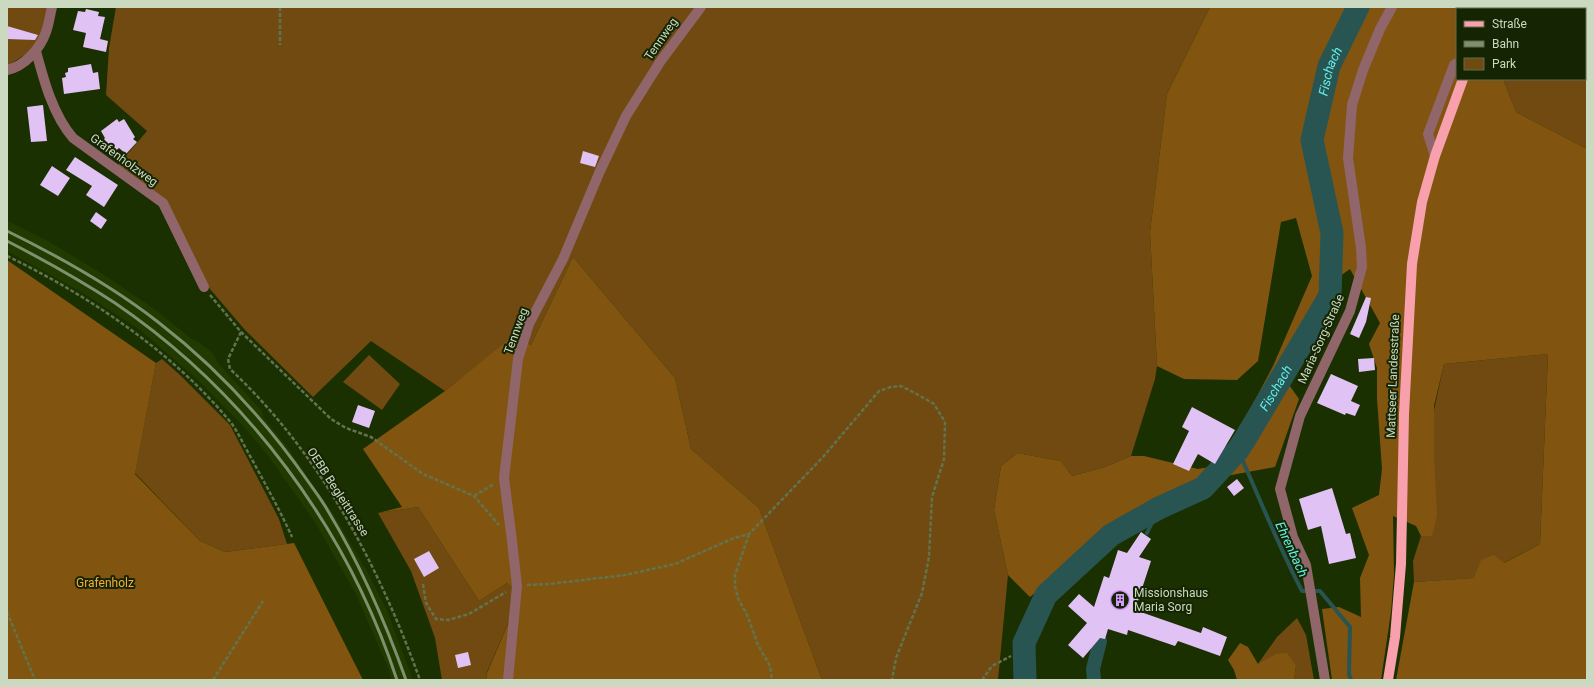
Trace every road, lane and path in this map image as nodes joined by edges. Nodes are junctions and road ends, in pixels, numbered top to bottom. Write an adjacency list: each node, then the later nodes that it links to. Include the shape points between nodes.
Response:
1 (52, 7): 6 (street, via 46,32)
2 (280, 7): 5 (path)
3 (701, 7): 14 (street, Tennweg, via 660,62 626,116 600,170 563,260 529,324 518,359)
4 (1392, 7): 31 (street, Maria-Sorg-Straße, via 1363,70 1352,105 1348,158 1362,267 1350,311 1300,416 1280,489 1293,537 1306,565)
5 (280, 45)
6 (36, 51): 8 (street, via 16,68); 12 (street, Grafenholzweg, via 63,127 73,138 163,203)
7 (1456, 64): 10 (street, via 1428,134)
8 (7, 70)
9 (1462, 80): 10 (main road, Mattseer Landesstraße)
10 (1435, 156): 32 (main road, Mattseer Landesstraße, via 1422,202 1412,264 1404,414 1401,564 1395,637)
11 (7, 256): 17 (path, via 76,293 107,313 149,343 206,395 239,434)
12 (204, 287): 13 (path)
13 (241, 332): 15 (path, via 331,419 371,438 423,474); 26 (path, OEBB Begleittrasse, via 228,359 230,369 275,416 318,473 342,511 368,556 397,619)
14 (504, 478): 15 (path); 18 (street, Tennweg)
15 (474, 496): 18 (path)
16 (749, 534): 20 (path, via 675,564 624,575); 28 (path, via 735,575 735,586 758,645 770,666); 29 (path, via 822,457 879,391 901,386 934,404 945,422 944,459 932,497 929,557 922,594 896,658)
17 (292, 537)
18 (512, 541): 20 (street, Tennweg)
19 (422, 584): 20 (path, via 426,603 436,619 448,620 469,614)
20 (517, 586): 27 (street, Tennweg)
21 (263, 601): 25 (path)
22 (7, 612): 24 (path)
23 (1011, 656): 30 (path, via 992,666)
24 (35, 680)
25 (213, 680)
26 (420, 680)
27 (508, 680)
28 (772, 680)
29 (892, 680)
30 (982, 680)
31 (1325, 680)
32 (1388, 680)

